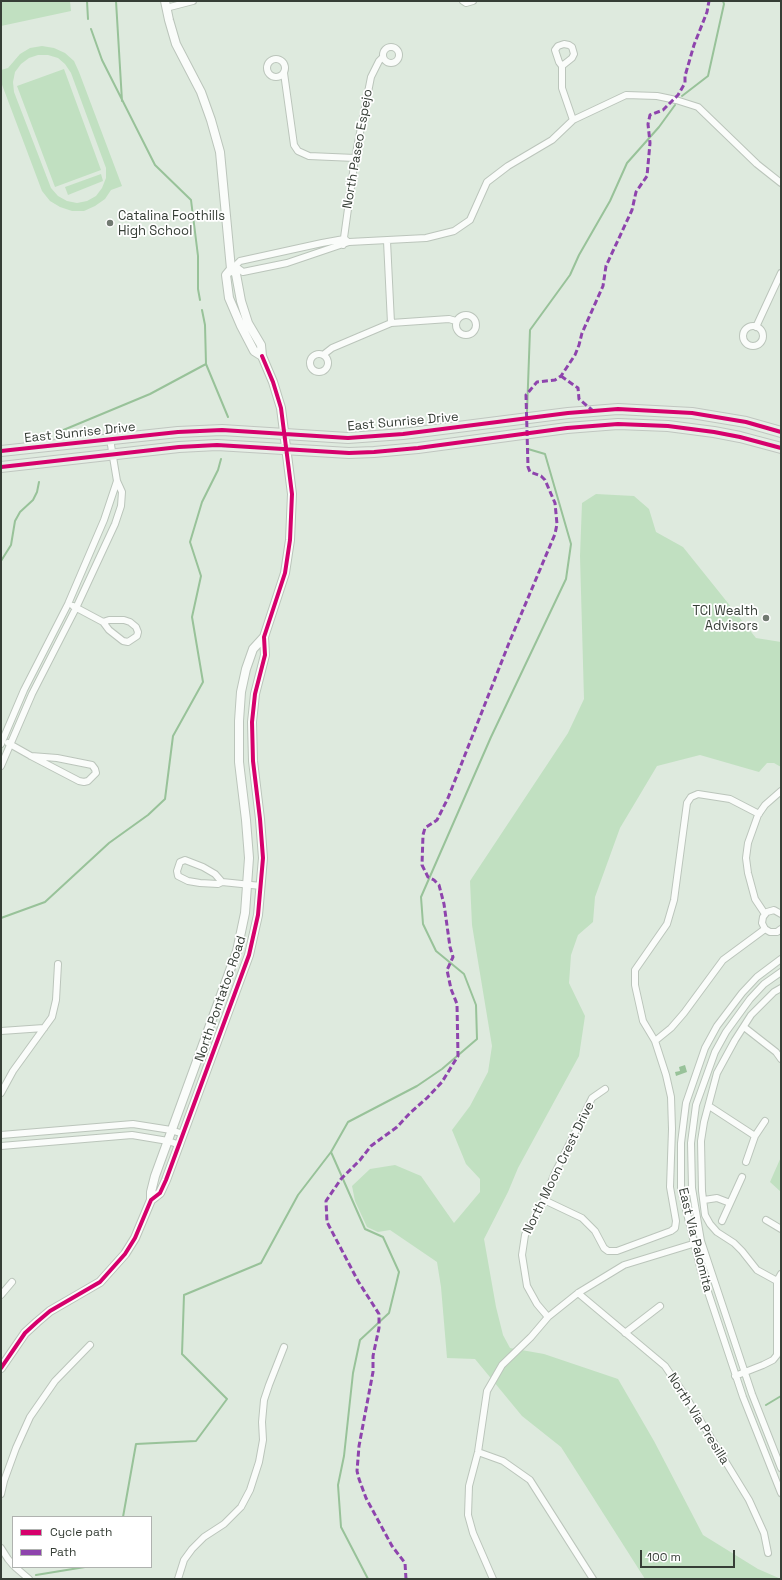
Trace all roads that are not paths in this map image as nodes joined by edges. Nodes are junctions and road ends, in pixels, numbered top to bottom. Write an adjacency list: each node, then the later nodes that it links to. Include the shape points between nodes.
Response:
1 (193, 1): 4 (street)
2 (463, 1): 3 (street)
3 (473, 1)
4 (166, 5): 13 (street, North Pontatoc Road, via 176,44 201,92 220,152)
5 (383, 57): 9 (street, North Paseo Espejo, via 371,76)
6 (562, 66): 8 (street, via 562,88)
7 (284, 73): 9 (street, via 294,146 298,151 309,156)
8 (574, 120): 10 (street, via 626,96 657,96 676,100 698,107 757,164); 11 (street, via 552,140 508,166 487,182 470,220 454,231 426,238)
9 (355, 158): 12 (street, North Paseo Espejo)
10 (781, 183)
11 (387, 241): 12 (street); 18 (street)
12 (345, 242): 13 (street, via 240,261); 13 (street, via 287,263 243,272)
13 (232, 267): 15 (street, North Pontatoc Road, via 226,275); 17 (street, North Pontatoc Road)
14 (781, 273): 19 (street)
15 (229, 298): 17 (street, via 237,303); 21 (street, North Pontatoc Road, via 254,351)
16 (456, 321): 18 (street, via 449,319)
17 (248, 323): 21 (street, North Pontatoc Road, via 261,345)
18 (392, 323): 20 (street, via 332,348)
19 (756, 327)
20 (323, 355)
21 (262, 356): 25 (street, North Pontatoc Road, via 281,408)
22 (618, 409): 23 (main road); 24 (main road, East Sunrise Drive, via 692,413); 25 (main road, East Sunrise Drive, via 403,434 348,438)
23 (618, 424): 27 (main road, East Sunrise Drive, via 668,426 714,432); 28 (main road, East Sunrise Drive, via 374,452)
24 (781, 432)
25 (284, 434): 26 (main road, East Sunrise Drive, via 222,430); 28 (street, North Pontatoc Road)
26 (110, 439): 29 (main road, East Sunrise Drive); 30 (street)
27 (781, 448)
28 (286, 450): 30 (main road, East Sunrise Drive, via 217,445); 36 (street, North Pontatoc Road, via 292,494 290,540 285,573)
29 (1, 451)
30 (112, 454): 31 (main road, East Sunrise Drive); 32 (street)
31 (1, 466)
32 (116, 481): 33 (street, via 104,520); 34 (street, via 122,492 121,506)
33 (68, 604): 34 (street); 37 (street, via 24,690)
34 (76, 608): 35 (street); 38 (street, via 32,694)
35 (103, 622): 35 (street, via 123,641 128,642 137,636 136,627 130,622)
36 (264, 637): 44 (street, North Pontatoc Road, via 253,649 246,670 239,721 239,762 249,858); 45 (street, North Pontatoc Road, via 265,655 255,694 252,722 253,761 263,858)
37 (2, 742): 38 (street)
38 (11, 745): 39 (street); 40 (street)
39 (31, 756): 39 (street, via 79,781 88,781 96,773 92,765)
40 (1, 766)
41 (781, 791): 42 (street)
42 (759, 814): 47 (street, via 748,843 746,858 751,888); 57 (street, via 730,798 690,795 674,900 667,924 635,970 634,976 643,1021)
43 (222, 882): 43 (street, via 215,874 185,860 178,866 178,876 188,881 218,884); 44 (street)
44 (248, 884): 45 (street); 63 (street, North Pontatoc Road, via 245,913 236,951)
45 (261, 886): 64 (street, North Pontatoc Road, via 258,915 249,955)
46 (781, 912): 47 (street, via 774,910)
47 (765, 914): 48 (street, via 762,923)
48 (764, 929): 49 (street, via 770,932); 57 (street, via 723,960 684,1013)
49 (781, 930)
50 (781, 959): 80 (street, East Via Palomita, via 757,977 717,1026 705,1048 686,1102 681,1143 681,1189)
51 (58, 964): 55 (street, via 55,1006 52,1018)
52 (781, 972): 79 (street, East Via Palomita, via 764,984 750,999 726,1032 715,1052 696,1105 691,1143 692,1188)
53 (781, 988): 54 (street, via 751,1015)
54 (744, 1027): 58 (street, via 776,1052); 61 (street, via 717,1073)
55 (44, 1028): 56 (street); 60 (street, via 13,1071)
56 (1, 1031)
57 (655, 1041): 73 (street, via 671,1097 670,1187 676,1222 673,1230 610,1254 595,1231 582,1218)
58 (781, 1059)
59 (605, 1089): 73 (street, North Moon Crest Drive, via 592,1098)
60 (1, 1093)
61 (709, 1106): 66 (street); 74 (street, via 701,1141)
62 (765, 1121): 66 (street)
63 (171, 1130): 64 (street); 65 (street, via 133,1124); 67 (street, North Pontatoc Road)
64 (184, 1134): 68 (street, North Pontatoc Road)
65 (1, 1135)
66 (755, 1136): 70 (street)
67 (168, 1141): 68 (street); 69 (street, via 132,1135); 72 (street, North Pontatoc Road, via 151,1192)
68 (180, 1145): 72 (street, North Pontatoc Road, via 160,1193)
69 (1, 1146)
70 (746, 1162)
71 (742, 1177): 75 (street)
72 (151, 1200): 91 (street, North Pontatoc Road, via 135,1238 115,1266 100,1282 50,1311 37,1322 25,1333)
73 (544, 1200): 87 (street, North Moon Crest Drive, via 525,1235 522,1255 527,1286)
74 (704, 1200): 75 (street, via 717,1198); 82 (street, via 705,1215 717,1232 738,1247 757,1270)
75 (730, 1203): 77 (street)
76 (766, 1220): 78 (street)
77 (722, 1221)
78 (781, 1229)
79 (701, 1241): 80 (street); 92 (street, East Via Palomita)
80 (694, 1244): 84 (street, via 624,1265); 93 (street, East Via Palomita)
81 (781, 1274): 82 (street)
82 (777, 1281): 92 (street, via 777,1355 773,1360)
83 (12, 1282): 85 (street)
84 (578, 1293): 87 (street); 88 (street, North Via Presilla)
85 (1, 1295)
86 (660, 1306): 88 (street)
87 (548, 1318): 94 (street, via 502,1365 487,1391)
88 (625, 1333): 101 (street, North Via Presilla, via 665,1366 686,1397 750,1500 764,1533)
89 (90, 1344): 99 (street, via 55,1381 30,1417 16,1448)
90 (284, 1347): 105 (street, via 264,1400 263,1440 250,1490 241,1507 192,1549 184,1560)
91 (1, 1368)
92 (745, 1373): 93 (street); 95 (street, East Via Palomita)
93 (735, 1376): 96 (street, East Via Palomita)
94 (478, 1452): 106 (street, via 469,1486 468,1515); 107 (street, via 504,1461 530,1480)
95 (779, 1459): 96 (street); 97 (street, East Via Palomita)
96 (769, 1463): 98 (street, East Via Palomita)
97 (781, 1468)
98 (781, 1493)
99 (1, 1494)
100 (1, 1548): 102 (street)
101 (768, 1553)
102 (12, 1564)
103 (16, 1568): 104 (street)
104 (29, 1579)
105 (178, 1579)
106 (493, 1579)
107 (593, 1579)

